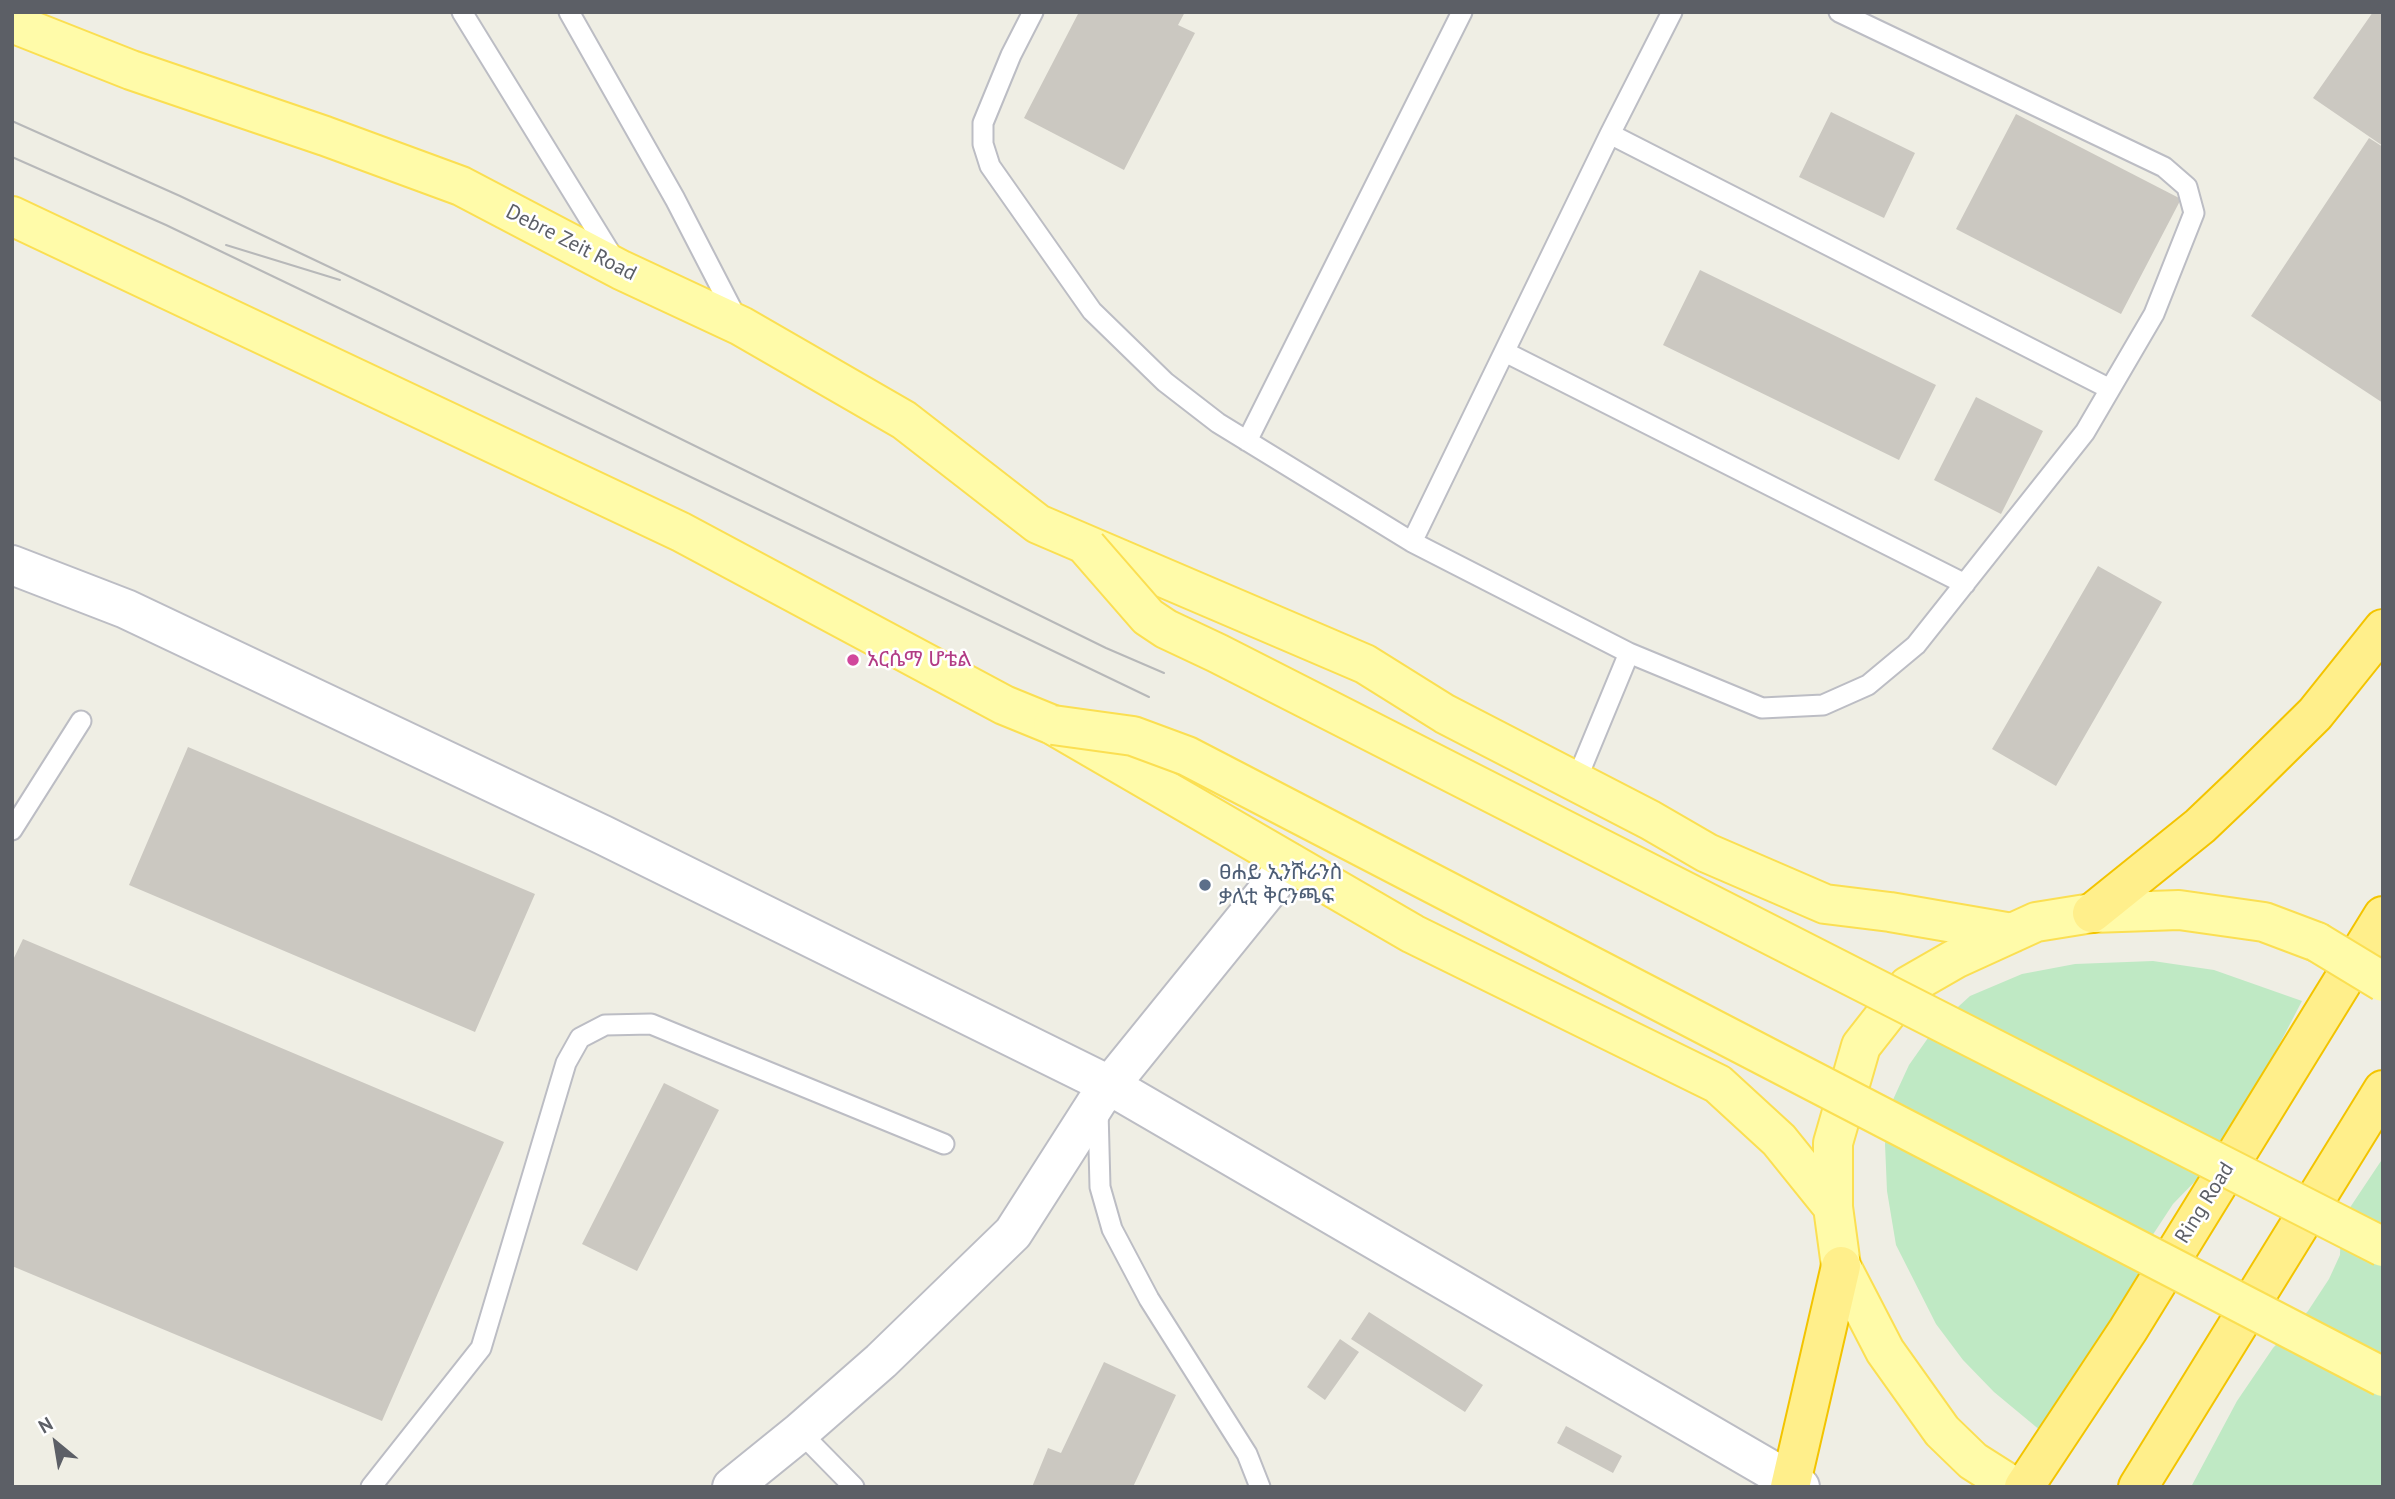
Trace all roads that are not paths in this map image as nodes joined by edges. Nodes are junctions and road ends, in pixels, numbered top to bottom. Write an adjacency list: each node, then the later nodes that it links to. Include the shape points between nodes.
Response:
1 (462, 12): 10 (lane)
2 (569, 12): 11 (lane)
3 (1033, 12): 14 (lane, via 984,123 983,144 990,166 1092,311 1165,382)
4 (1462, 12): 14 (lane)
5 (1672, 12): 8 (lane)
6 (1839, 12): 13 (lane, via 2164,167 2187,187 2193,213 2154,314)
7 (12, 23): 10 (main road, Debre Zeit Road, via 131,70 461,186)
8 (1610, 134): 12 (lane); 13 (lane)
9 (12, 216): 22 (main road, via 681,532 1004,705)
10 (621, 270): 11 (main road, Debre Zeit Road)
11 (741, 326): 16 (main road, Debre Zeit Road, via 905,420 1038,524)
12 (1505, 352): 15 (lane); 18 (lane)
13 (2110, 389): 18 (lane, via 2085,432)
14 (1247, 441): 15 (lane)
15 (1412, 542): 20 (lane)
16 (1087, 547): 23 (main road, Debre Zeit Road, via 1365,664 1445,714); 34 (main road, bridge, via 1148,617 1166,629)
17 (12, 565): 31 (street, via 126,609 515,793)
18 (1965, 584): 20 (lane, via 1916,645 1868,685 1823,705 1762,708)
19 (2383, 629): 26 (highway, via 2315,714 2242,786 2200,826)
20 (1629, 653): 23 (lane)
21 (81, 721): 24 (lane)
22 (1053, 725): 25 (main road); 36 (main road, bridge, via 1133,736 1187,756)
23 (1576, 781): 28 (main road, Debre Zeit Road, via 1707,853 1825,904)
24 (12, 830)
25 (1290, 863): 31 (street); 33 (main road, via 1413,934 1718,1084 1779,1140)
26 (2092, 912): 28 (main road, via 2035,922); 29 (main road, bridge, via 2179,909 2264,922 2317,942)
27 (2383, 916): 44 (highway, Ring Road, via 2128,1330)
28 (2012, 933): 33 (main road, via 1908,986 1861,1046 1833,1143)
29 (2383, 982)
30 (2383, 1090): 45 (highway)
31 (1103, 1093): 37 (street, via 1013,1233); 38 (street); 42 (lane, via 1100,1187 1112,1229 1149,1299 1247,1454)
32 (944, 1144): 39 (lane, via 651,1024 605,1025 580,1038 566,1063 481,1348)
33 (1833, 1207): 35 (main road)
34 (2383, 1247)
35 (1841, 1266): 38 (highway); 43 (main road, via 1885,1351 1942,1431 1973,1461)
36 (2383, 1377)
37 (800, 1432): 40 (street); 41 (lane)
38 (1794, 1485)
39 (371, 1487)
40 (732, 1487)
41 (854, 1487)
42 (1260, 1487)
43 (2014, 1487)
44 (2024, 1487)
45 (2138, 1487)

